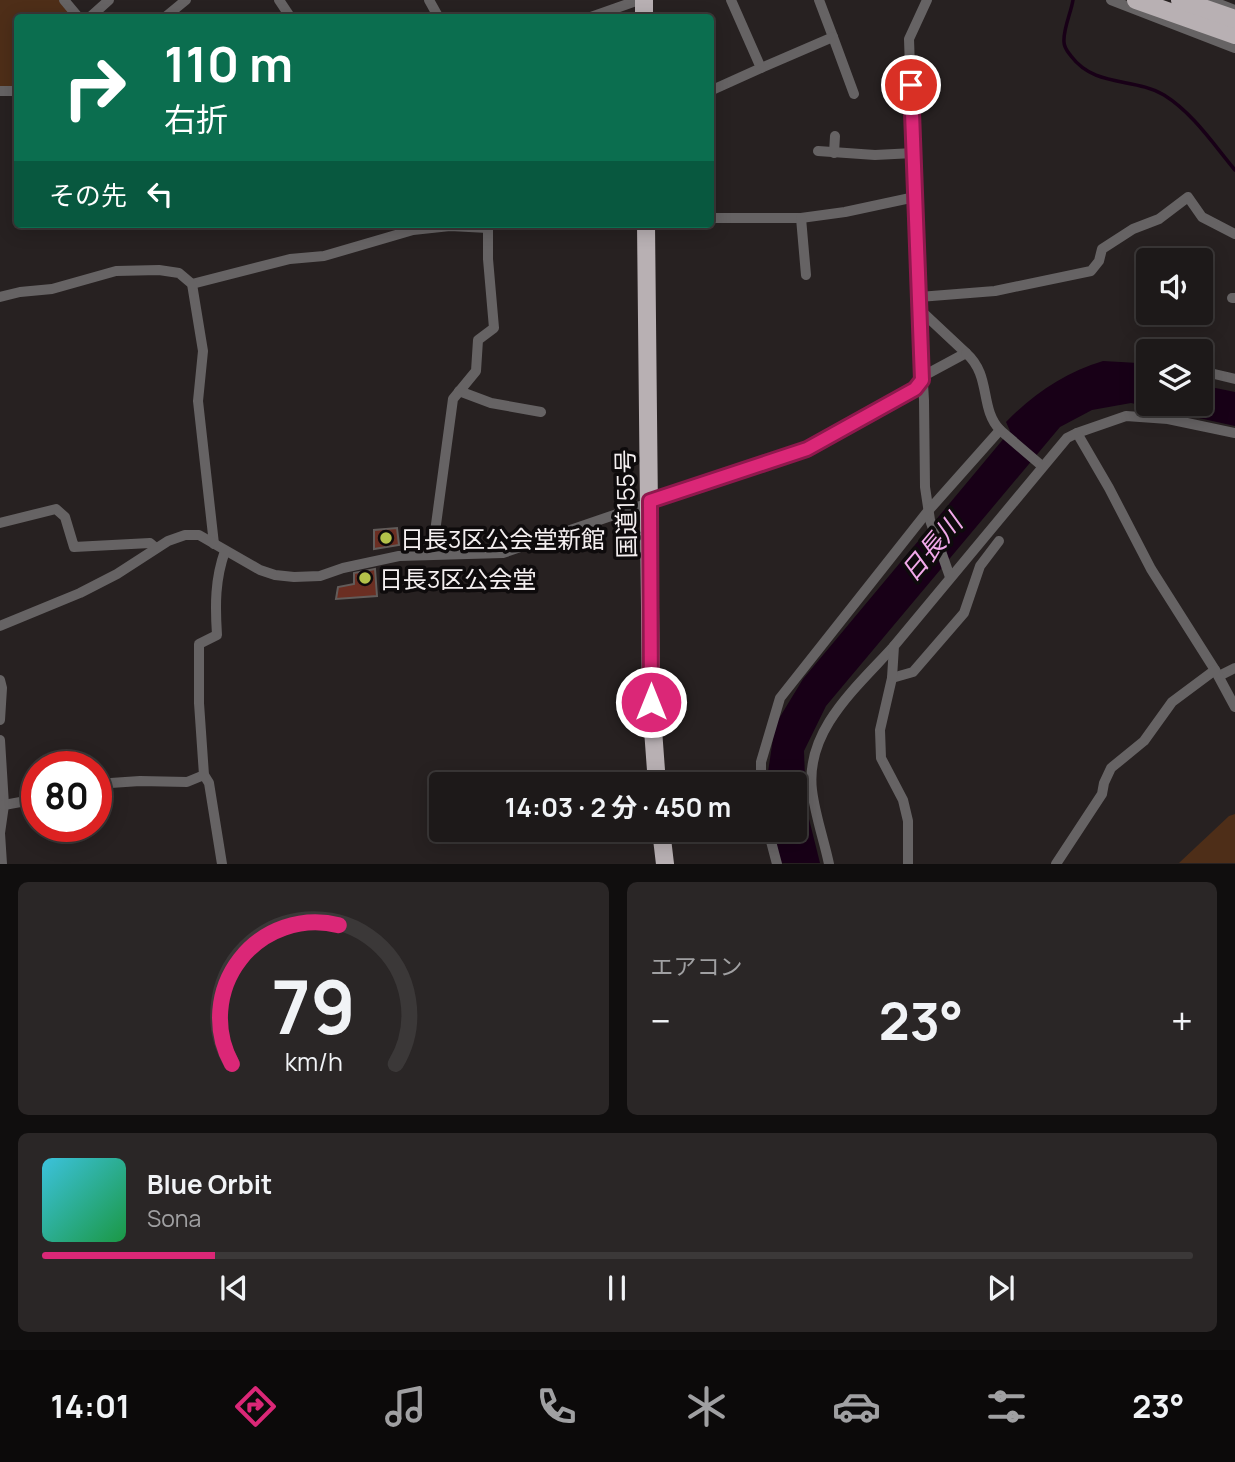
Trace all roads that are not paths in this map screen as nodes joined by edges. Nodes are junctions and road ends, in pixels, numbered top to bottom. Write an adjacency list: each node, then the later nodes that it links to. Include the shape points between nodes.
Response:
1 (64, 0): 13 (street)
2 (109, 0): 14 (street)
3 (186, 0): 15 (street)
4 (642, 0): 16 (street)
5 (731, 0): 21 (street)
6 (818, 0): 19 (street)
7 (927, 0): 27 (street, via 909,39)
8 (1111, 0): 20 (street)
9 (1136, 0): 18 (highway)
10 (1180, 0): 17 (highway)
11 (1209, 0): 12 (street)
12 (1235, 10)
13 (76, 14)
14 (93, 14)
15 (169, 14)
16 (600, 14)
17 (1235, 19)
18 (1235, 35)
19 (833, 37): 21 (street); 23 (street)
20 (1235, 48)
21 (761, 68): 22 (street)
22 (714, 89)
23 (854, 94)
24 (835, 136): 26 (street)
25 (818, 150): 26 (street)
26 (834, 153): 27 (street)
27 (914, 153): 28 (street)
28 (915, 197): 30 (street); 38 (street)
29 (714, 218): 30 (street)
30 (801, 218): 35 (street)
31 (432, 228): 36 (street, via 324,257 290,259)
32 (488, 228): 44 (street, via 494,328 478,340 476,370)
33 (646, 228): 50 (highway, 国道155号)
34 (1235, 234): 38 (street, via 1202,217 1188,197 1159,219 1102,249 1091,271 995,290)
35 (806, 275)
36 (192, 284): 37 (street, via 179,273 116,271 52,289); 54 (street, via 203,351 198,401)
37 (0, 297)
38 (919, 297): 39 (street)
39 (919, 309): 40 (street); 43 (street)
40 (965, 353): 43 (street); 46 (street, via 980,369 993,422)
41 (1213, 374): 42 (street)
42 (1235, 379)
43 (922, 380): 50 (street, via 915,389 807,449); 51 (street)
44 (459, 391): 45 (street, via 491,403); 57 (street, via 453,399)
45 (541, 412)
46 (1000, 430): 49 (street); 51 (street)
47 (1077, 433): 48 (street, via 1126,416 1168,419); 49 (street); 62 (street, via 1151,569)
48 (1235, 433)
49 (1040, 464): 58 (street)
50 (650, 501): 57 (street, via 503,554); 68 (highway, 国道155号, via 651,702)
51 (929, 515): 58 (street); 69 (street, via 780,698)
52 (0, 523): 55 (street, via 57,509 65,517 74,547 150,543)
53 (999, 541): 63 (street, via 981,566 964,612 913,672)
54 (214, 544): 55 (street, via 199,535 184,536); 56 (street)
55 (156, 548): 59 (street, via 80,593)
56 (225, 551): 57 (street, via 260,570 294,577); 70 (street, via 217,575 217,635 199,644)
57 (432, 554)
58 (949, 576): 60 (street)
59 (0, 626)
60 (894, 646): 63 (street); 80 (street, via 833,714 813,756 812,790)
61 (1235, 668): 62 (street)
62 (1217, 673): 65 (street); 82 (street, via 1172,702 1144,741 1111,768 1102,794)
63 (892, 678): 81 (street, via 880,730 881,758 903,800)
64 (0, 680): 66 (street)
65 (1235, 707)
66 (0, 720)
67 (0, 740): 73 (street)
68 (656, 772)
69 (761, 772)
70 (204, 775): 71 (street, via 187,782); 77 (street)
71 (112, 783)
72 (21, 802): 73 (street)
73 (4, 805): 76 (street)
74 (663, 842): 78 (highway)
75 (771, 842): 79 (street)
76 (2, 863)
77 (222, 863)
78 (664, 863)
79 (777, 863)
80 (829, 863)
81 (908, 863)
82 (1056, 863)

